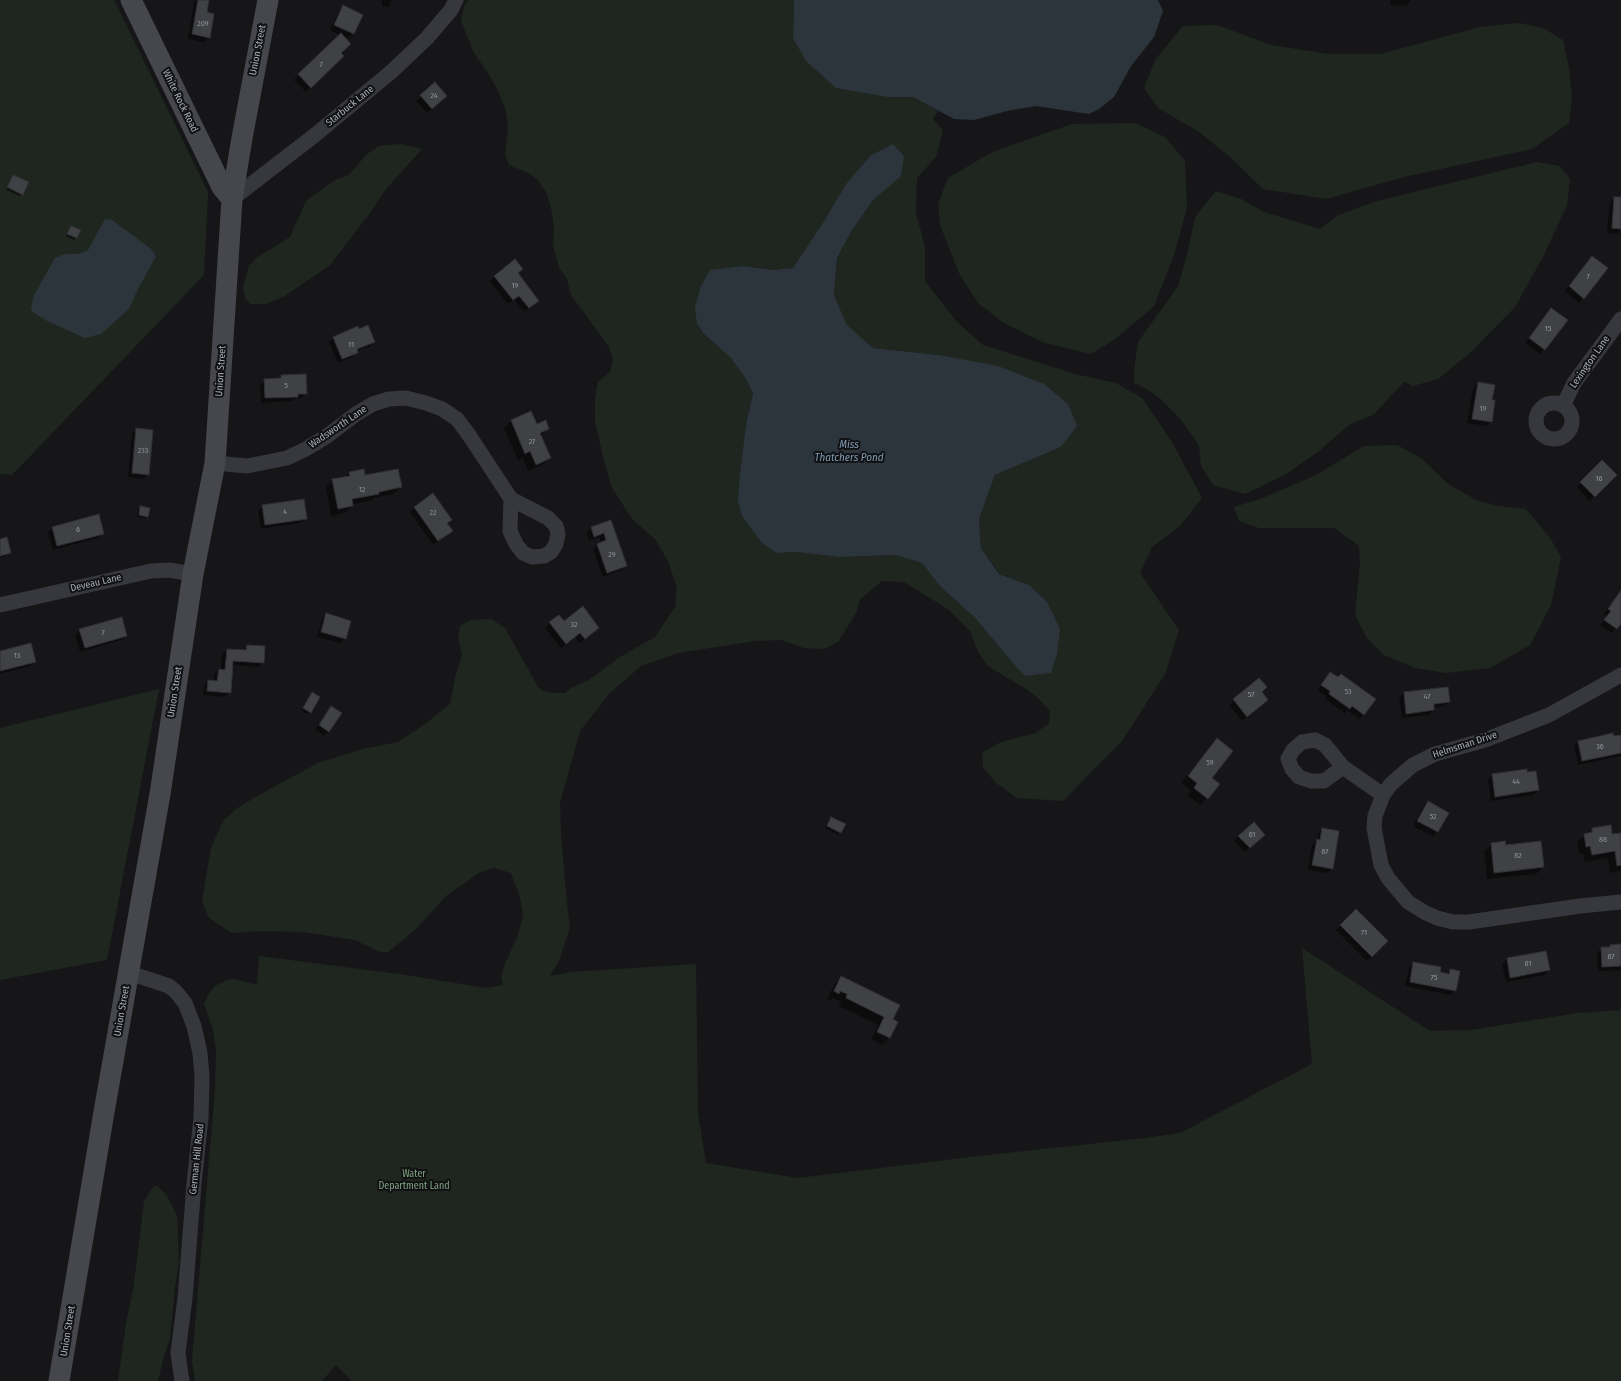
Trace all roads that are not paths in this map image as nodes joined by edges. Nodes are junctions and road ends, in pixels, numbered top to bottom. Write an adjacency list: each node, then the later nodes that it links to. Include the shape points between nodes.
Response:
1 (131, 0): 4 (main road, White Rock Road, via 222,187)
2 (268, 0): 4 (main road, Union Street)
3 (456, 0): 4 (street, Starbuck Lane, via 451,10 427,38 391,72)
4 (232, 200): 7 (main road, Union Street)
5 (1621, 319): 6 (street, Lexington Lane, via 1574,383)
6 (1563, 406)
7 (215, 462): 8 (street, Wadsworth Lane, via 247,466 287,458 315,443 373,404 389,399 406,398 442,409 457,420); 9 (main road, Union Street)
8 (510, 499)
9 (193, 574): 10 (street, Deveau Lane, via 169,570 151,571); 15 (main road, Union Street, via 160,794)
10 (0, 605)
11 (1621, 675): 13 (street, Helmsman Drive, via 1549,715 1485,740 1430,756 1413,765)
12 (1343, 767): 13 (street)
13 (1382, 795): 14 (street, Helmsman Drive, via 1374,828 1381,865 1388,878 1408,902 1437,918 1469,922)
14 (1621, 902)
15 (129, 973): 16 (main road, Union Street); 17 (street, German Hill Road, via 169,986 176,992 190,1015 200,1053 201,1118 178,1353)
16 (59, 1381)
17 (182, 1381)

